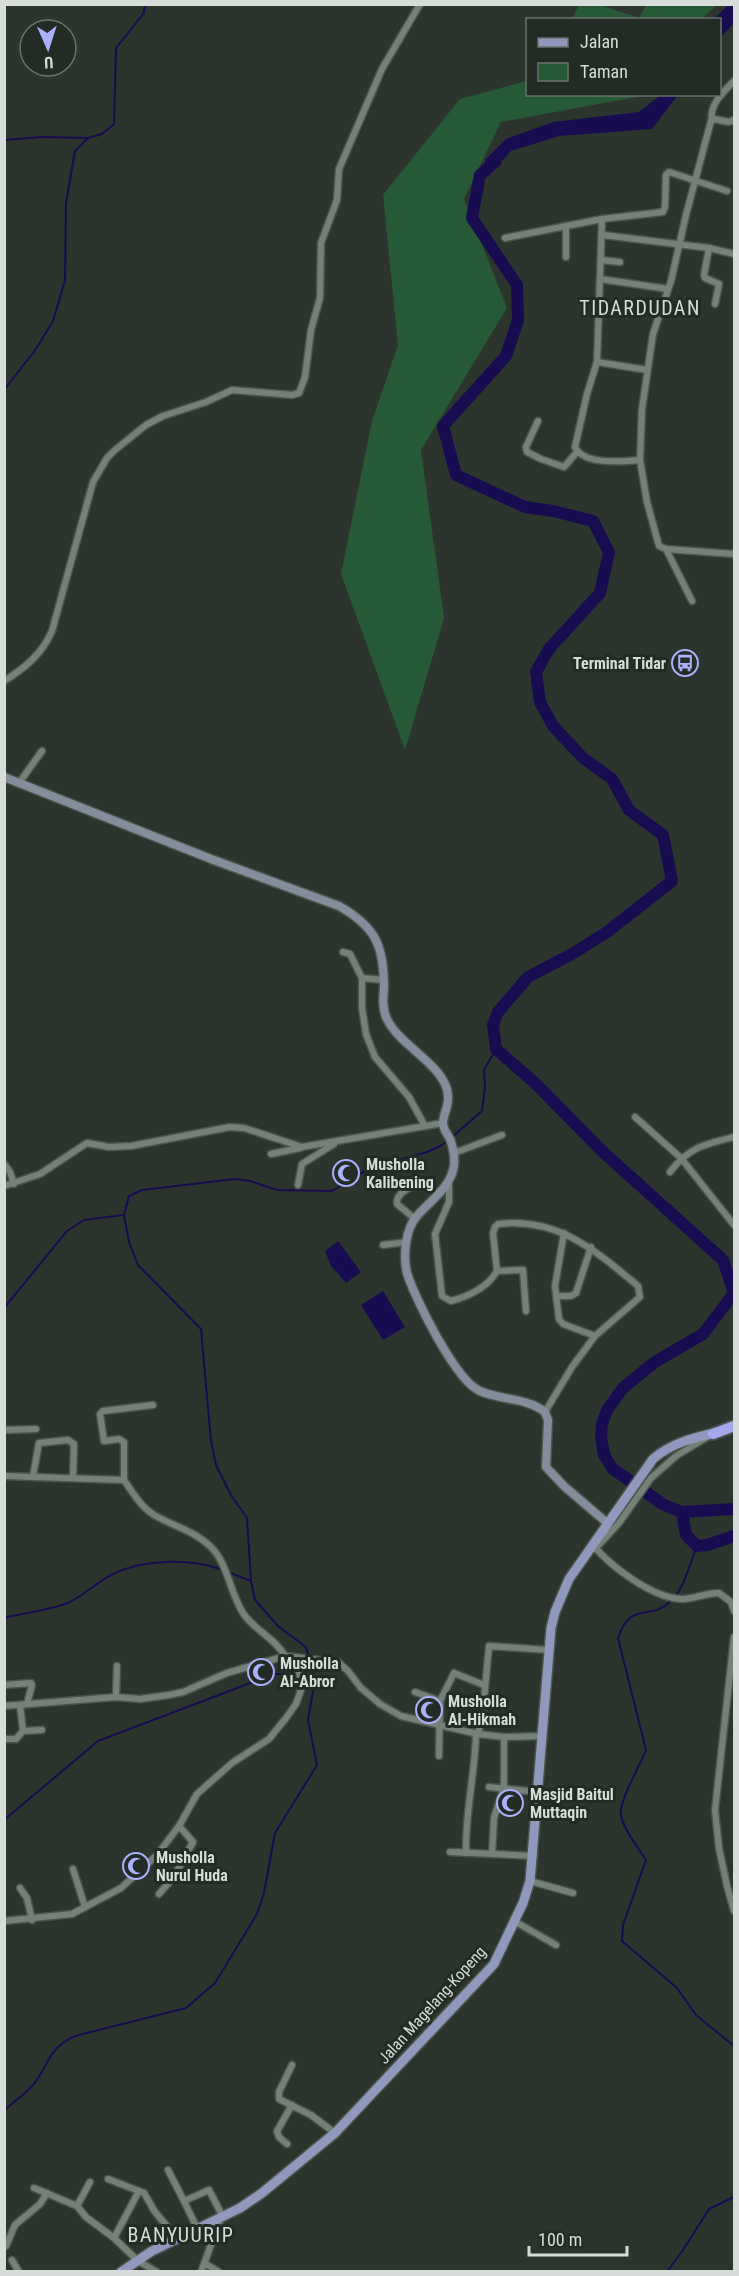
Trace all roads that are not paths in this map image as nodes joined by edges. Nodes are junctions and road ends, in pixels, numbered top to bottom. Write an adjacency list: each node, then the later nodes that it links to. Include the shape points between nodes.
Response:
1 (420, 4): 30 (street, via 382,69 339,169 337,200 321,243 320,298 299,393 230,390 146,425 115,450 93,482 47,643 31,662)
2 (735, 81): 3 (street)
3 (721, 95)
4 (720, 96): 5 (street, via 711,113)
5 (712, 120): 6 (street); 7 (street)
6 (735, 120)
7 (696, 180): 8 (street); 9 (street, via 668,172 663,212); 13 (street)
8 (727, 191)
9 (602, 219): 10 (street); 11 (street)
10 (566, 226): 12 (street); 16 (street)
11 (603, 235): 13 (street); 17 (street)
12 (505, 238)
13 (679, 245): 14 (street); 20 (street)
14 (709, 248): 15 (street); 21 (street, via 704,275 719,284)
15 (735, 254)
16 (566, 257)
17 (601, 260): 18 (street); 19 (street)
18 (620, 262)
19 (600, 279): 20 (street); 22 (street)
20 (668, 289): 23 (street, via 653,334)
21 (715, 304)
22 (597, 362): 23 (street); 25 (street, via 578,427)
23 (647, 370): 26 (street)
24 (538, 421): 25 (street, via 527,452 564,467)
25 (578, 452): 26 (street, via 600,461)
26 (640, 460): 27 (street, via 654,533 659,546)
27 (666, 549): 28 (street); 29 (street)
28 (735, 554)
29 (692, 601)
30 (4, 681)
31 (42, 751): 33 (street)
32 (4, 777): 33 (street)
33 (19, 783): 36 (street, via 339,906 370,930 380,948)
34 (343, 952): 35 (street, via 350,954)
35 (362, 978): 36 (street); 38 (street, via 366,1034 375,1058 409,1097)
36 (384, 981): 39 (street, via 383,1008 393,1030 446,1084)
37 (635, 1117): 46 (street)
38 (425, 1126): 39 (street); 42 (street)
39 (446, 1131): 44 (street)
40 (502, 1135): 44 (street)
41 (735, 1137): 46 (street, via 698,1147)
42 (337, 1142): 43 (street); 51 (street, via 302,1164)
43 (302, 1147): 45 (street); 50 (street, via 230,1127 131,1146 87,1143 40,1174)
44 (454, 1153): 49 (street)
45 (272, 1154)
46 (681, 1158): 48 (street); 55 (street)
47 (4, 1164): 50 (street)
48 (670, 1172)
49 (449, 1181): 54 (street); 60 (street, via 449,1202 435,1234 442,1296 451,1301 470,1294 485,1287)
50 (14, 1184): 52 (street)
51 (298, 1185)
52 (4, 1186)
53 (411, 1186): 54 (street, via 398,1196 397,1204)
54 (414, 1218): 57 (street)
55 (735, 1225)
56 (564, 1233): 59 (street); 60 (street, via 529,1225 498,1224 493,1233); 61 (street, via 555,1286)
57 (407, 1242): 58 (street); 65 (street, via 405,1260 410,1281 435,1333 464,1378 481,1392)
58 (383, 1245)
59 (591, 1247): 61 (street, via 576,1293); 63 (street, via 640,1291 637,1301)
60 (497, 1271): 62 (street, via 523,1270)
61 (558, 1296): 63 (street, via 560,1322)
62 (526, 1311)
63 (595, 1336): 65 (street)
64 (153, 1405): 73 (street, via 100,1414 104,1441 124,1442)
65 (545, 1412): 75 (street, via 546,1467)
66 (36, 1429): 68 (street)
67 (735, 1429): 69 (highway)
68 (4, 1430)
69 (713, 1434): 74 (street, via 676,1456); 74 (main road, Jalan Magelang-Kopeng, via 663,1450 645,1468)
70 (4, 1476): 71 (street)
71 (33, 1476): 72 (street); 72 (street, via 39,1443 68,1440 74,1444)
72 (73, 1477): 73 (street)
73 (124, 1480): 80 (street, via 144,1508 212,1548 245,1616)
74 (617, 1518): 75 (main road, Jalan Magelang-Kopeng); 76 (street)
75 (606, 1522): 76 (main road, Jalan Magelang-Kopeng)
76 (594, 1546): 77 (street, via 608,1562 657,1593 684,1599 719,1593); 79 (main road, Jalan Magelang-Kopeng, via 569,1578 555,1612)
77 (735, 1611)
78 (735, 1637): 112 (street, via 715,1810 719,1848)
79 (549, 1650): 84 (street, via 489,1646); 94 (main road, Jalan Magelang-Kopeng)
80 (285, 1656): 81 (street); 86 (street, via 227,1672 183,1692 140,1699)
81 (296, 1658): 90 (street, via 338,1662 380,1704 401,1716); 101 (street, via 301,1676 296,1704 269,1739 232,1763 197,1794)
82 (117, 1666): 86 (street)
83 (4, 1685): 88 (street, via 31,1683)
84 (484, 1685): 87 (street, via 454,1673); 93 (street)
85 (415, 1692): 87 (street)
86 (116, 1697): 88 (street)
87 (440, 1701): 90 (street)
88 (23, 1704): 89 (street); 92 (street)
89 (4, 1706)
90 (439, 1725): 93 (street); 97 (street)
91 (42, 1730): 92 (street)
92 (23, 1731): 96 (street, via 16,1739)
93 (477, 1734): 95 (street); 103 (street)
94 (541, 1736): 95 (street); 100 (main road, Jalan Magelang-Kopeng)
95 (504, 1737): 99 (street)
96 (5, 1739)
97 (439, 1756)
98 (489, 1787): 99 (street)
99 (504, 1787): 100 (street); 104 (street, via 494,1818)
100 (538, 1792): 105 (main road, Jalan Magelang-Kopeng)
101 (179, 1826): 110 (street, via 193,1842); 111 (street, via 158,1855 121,1888)
102 (450, 1852): 103 (street)
103 (466, 1853): 104 (street)
104 (492, 1854): 105 (street)
105 (534, 1856): 107 (main road, Jalan Magelang-Kopeng)
106 (73, 1869): 111 (street)
107 (530, 1881): 109 (street); 115 (main road, Jalan Magelang-Kopeng)
108 (20, 1888): 113 (street, via 27,1898)
109 (573, 1893)
110 (159, 1894)
111 (85, 1907): 113 (street, via 72,1914)
112 (735, 1911)
113 (32, 1920): 114 (street)
114 (4, 1921)
115 (514, 1921): 116 (street); 119 (main road, Jalan Magelang-Kopeng, via 494,1964)
116 (556, 1946)
117 (292, 2065): 118 (street, via 278,2097)
118 (292, 2105): 119 (street); 120 (street, via 277,2131)
119 (335, 2133): 129 (main road, Jalan Magelang-Kopeng, via 262,2193)
120 (286, 2144)
121 (168, 2170): 127 (street)
122 (108, 2179): 125 (street)
123 (90, 2182): 128 (street)
124 (34, 2188): 126 (street)
125 (139, 2191): 131 (street); 132 (street, via 147,2196)
126 (47, 2193): 128 (street); 133 (street, via 15,2225)
127 (184, 2201): 129 (street, via 209,2190); 130 (street)
128 (77, 2206): 131 (street)
129 (222, 2215): 130 (main road, Jalan Magelang-Kopeng); 136 (street)
130 (197, 2228): 132 (main road, Jalan Magelang-Kopeng)
131 (114, 2238): 135 (street)
132 (177, 2238): 135 (main road, Jalan Magelang-Kopeng)
133 (6, 2246)
134 (12, 2260): 137 (street)
135 (138, 2260): 138 (main road, Jalan Magelang-Kopeng); 139 (street)
136 (206, 2264): 140 (street); 141 (street)
137 (19, 2271)
138 (121, 2271)
139 (157, 2271)
140 (201, 2271)
141 (219, 2271)

